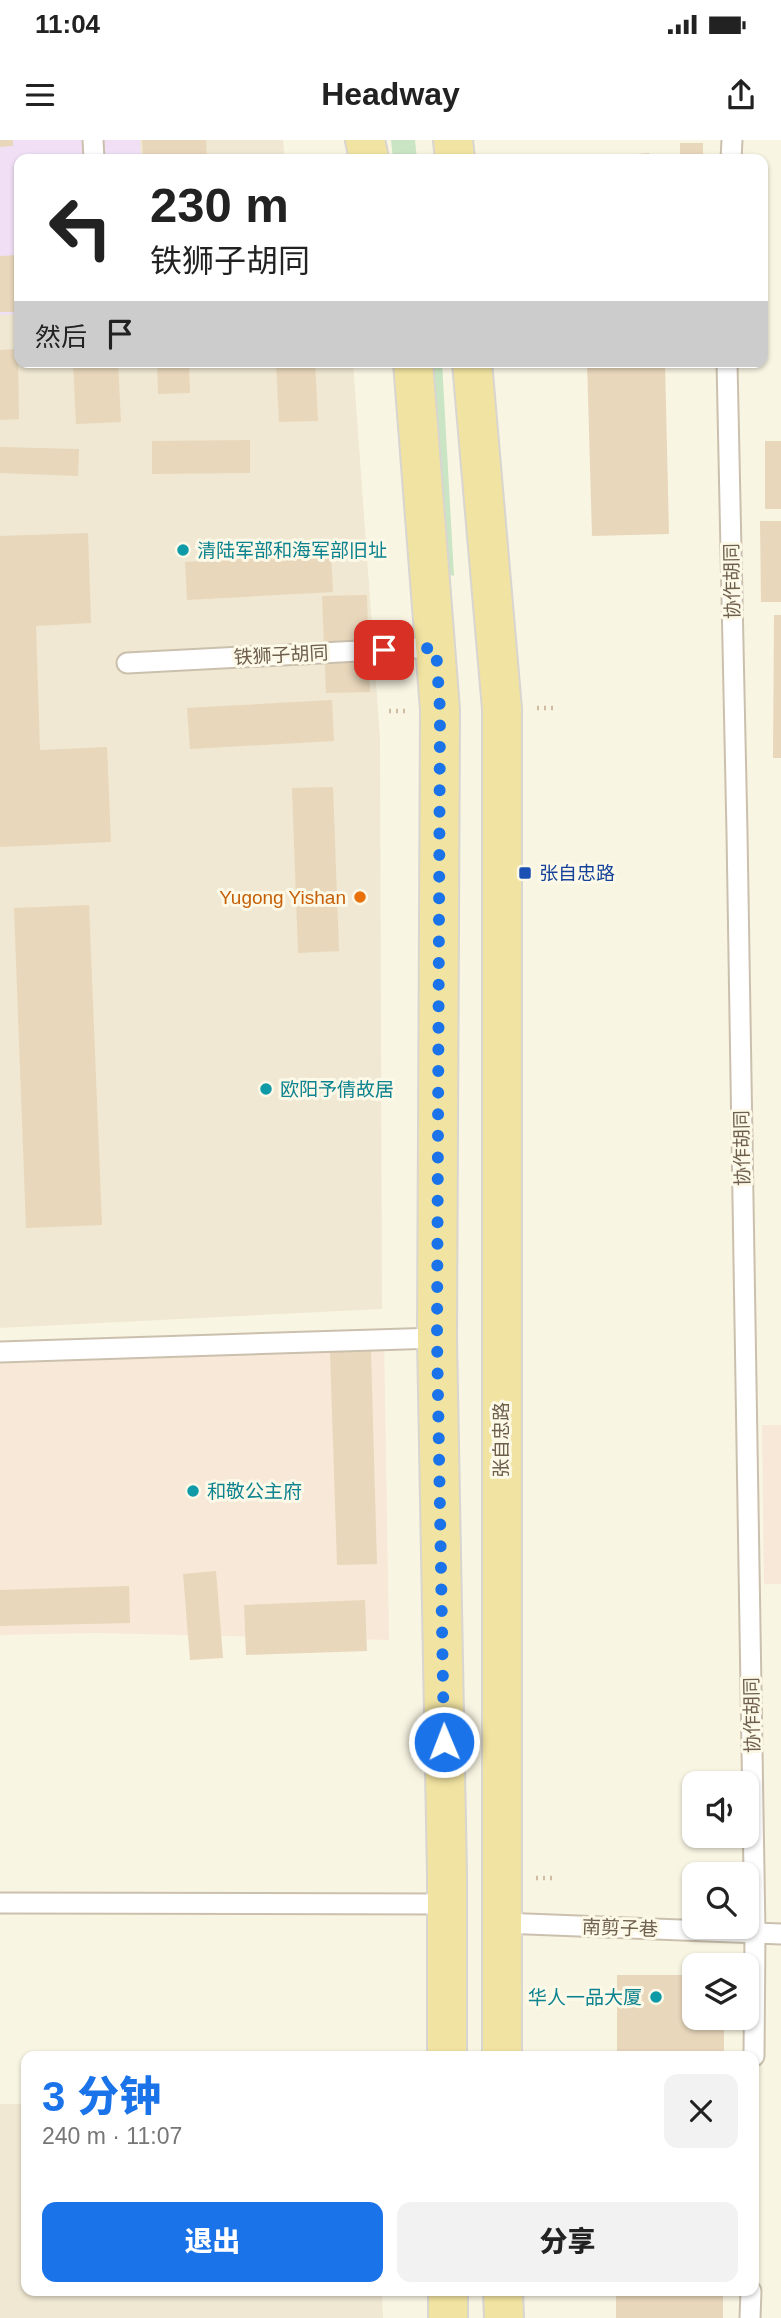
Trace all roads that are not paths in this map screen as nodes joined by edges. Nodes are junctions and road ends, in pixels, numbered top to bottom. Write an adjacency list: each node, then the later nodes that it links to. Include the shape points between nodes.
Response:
1 (413, 368): 4 (main road)
2 (473, 368): 11 (main road, 张自忠路, via 502,709)
3 (727, 368): 8 (lane, 协作胡同)
4 (436, 648): 5 (lane, 铁狮子胡同); 6 (main road, via 440,710)
5 (127, 663)
6 (437, 1338): 7 (lane); 10 (main road)
7 (0, 1352)
8 (754, 1862)
9 (0, 1903): 10 (lane)
10 (447, 1904): 16 (main road)
11 (501, 1923): 12 (lane, 南剪子巷); 17 (main road, 张自忠路)
12 (682, 1930)
13 (759, 1933): 14 (lane, 南剪子巷)
14 (781, 1934)
15 (755, 1939): 18 (lane, 协作胡同)
16 (447, 2051)
17 (502, 2051)
18 (754, 2051)
19 (448, 2296): 22 (main road)
20 (503, 2296): 23 (main road)
21 (751, 2296): 24 (lane)
22 (448, 2318)
23 (503, 2318)
24 (750, 2318)

